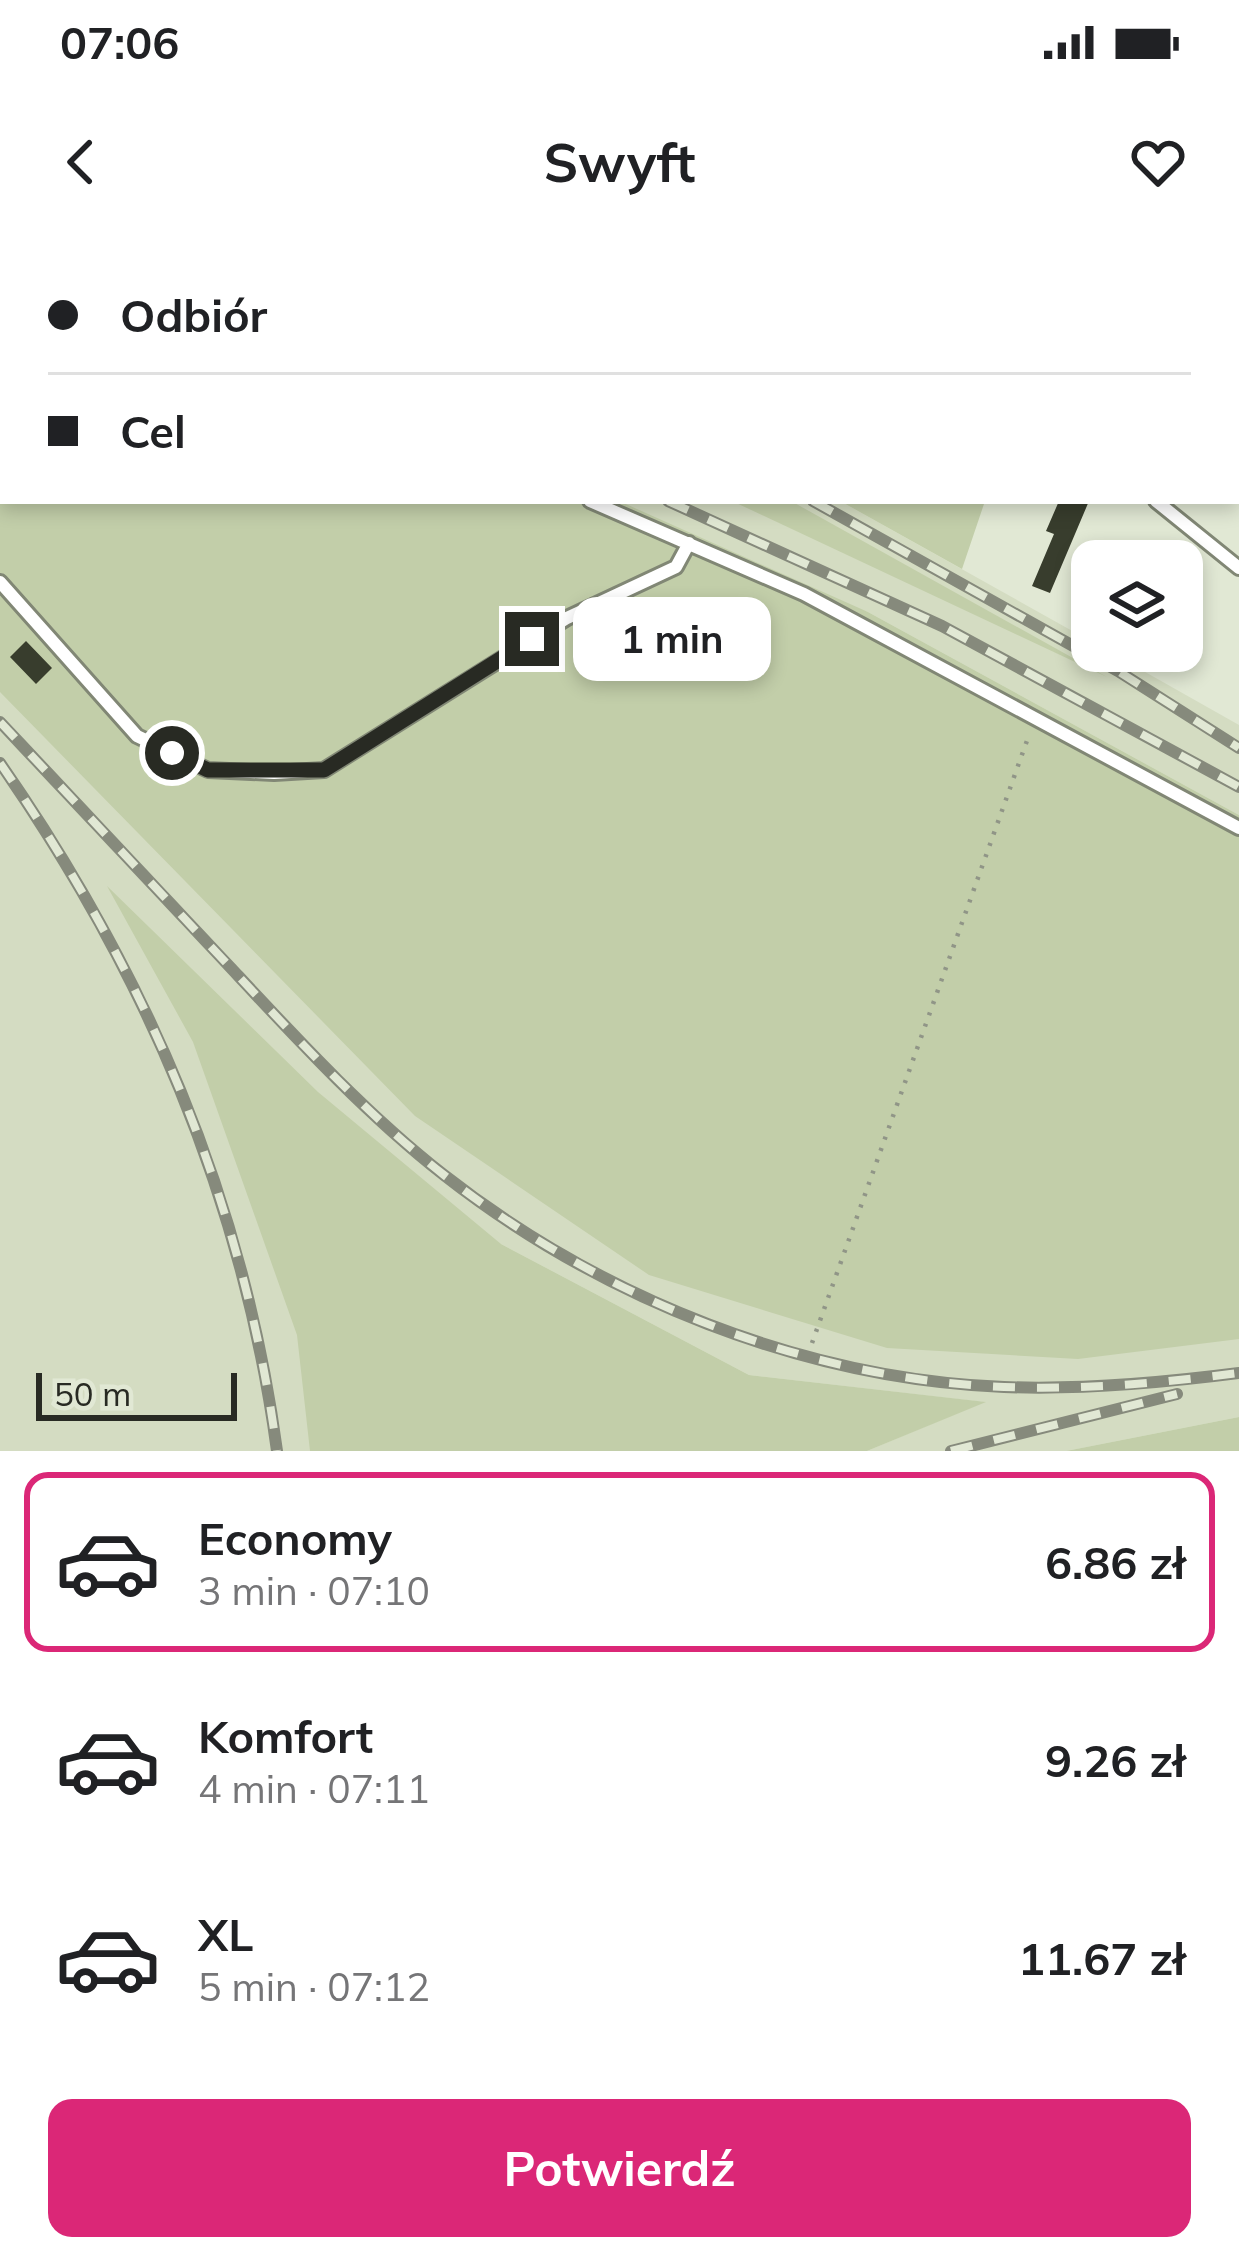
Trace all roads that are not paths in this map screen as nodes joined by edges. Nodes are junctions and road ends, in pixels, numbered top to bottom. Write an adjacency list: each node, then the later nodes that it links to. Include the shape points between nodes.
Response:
1 (597, 504): 3 (lane)
2 (1160, 504): 4 (lane)
3 (689, 543): 5 (lane, via 676,567 567,617 324,770 291,772 208,770 137,736); 6 (lane, via 804,594)
4 (1239, 568)
5 (0, 582)
6 (1239, 828)

